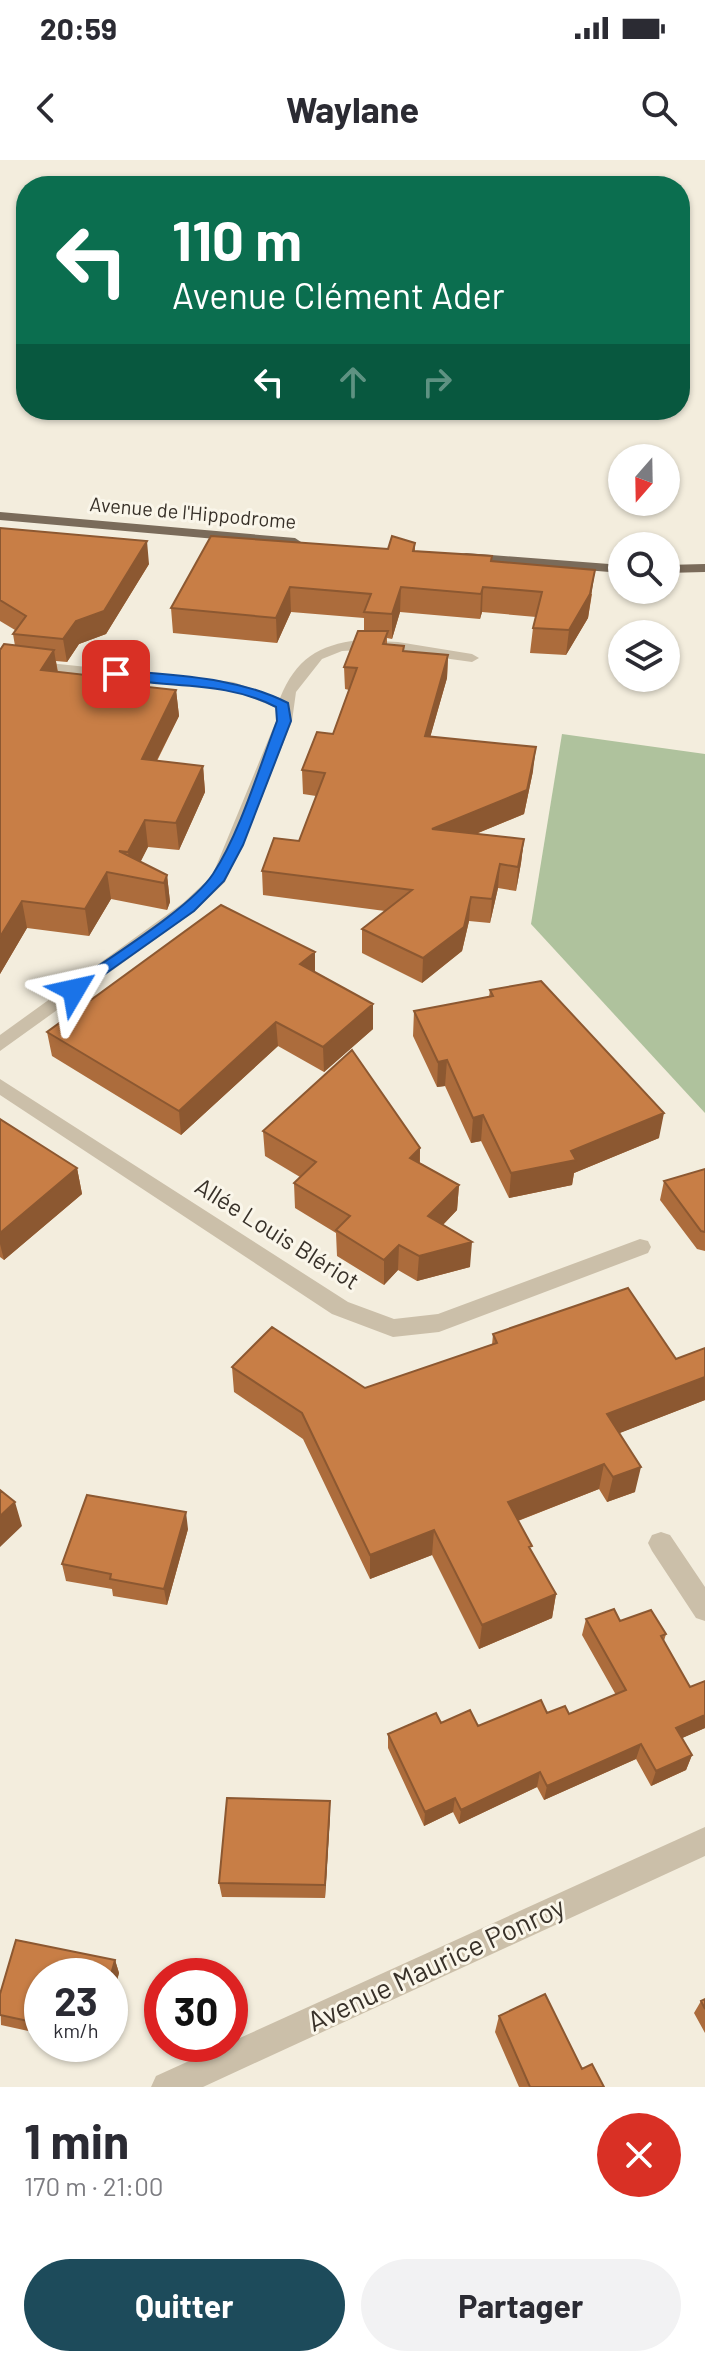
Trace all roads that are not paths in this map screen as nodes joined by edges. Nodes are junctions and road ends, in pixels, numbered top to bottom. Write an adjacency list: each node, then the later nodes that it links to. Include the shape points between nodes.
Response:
1 (0, 516): 2 (main road, Avenue de l'Hippodrome)
2 (309, 544)
3 (448, 556): 4 (main road)
4 (608, 568)
5 (705, 568): 6 (main road)
6 (680, 569)
7 (472, 658): 9 (street, via 379,646 324,651 292,686)
8 (0, 662): 9 (street, via 233,686)
9 (283, 705): 10 (street, via 284,721 219,878 189,907)
10 (0, 1044)
11 (0, 1086): 12 (street, Allée Louis Blériot, via 340,1308 393,1328 439,1323)
12 (640, 1247)
13 (661, 1543): 14 (street)
14 (705, 1609)
15 (705, 1841): 16 (street, Avenue Maurice Ponroy)
16 (167, 2087)

